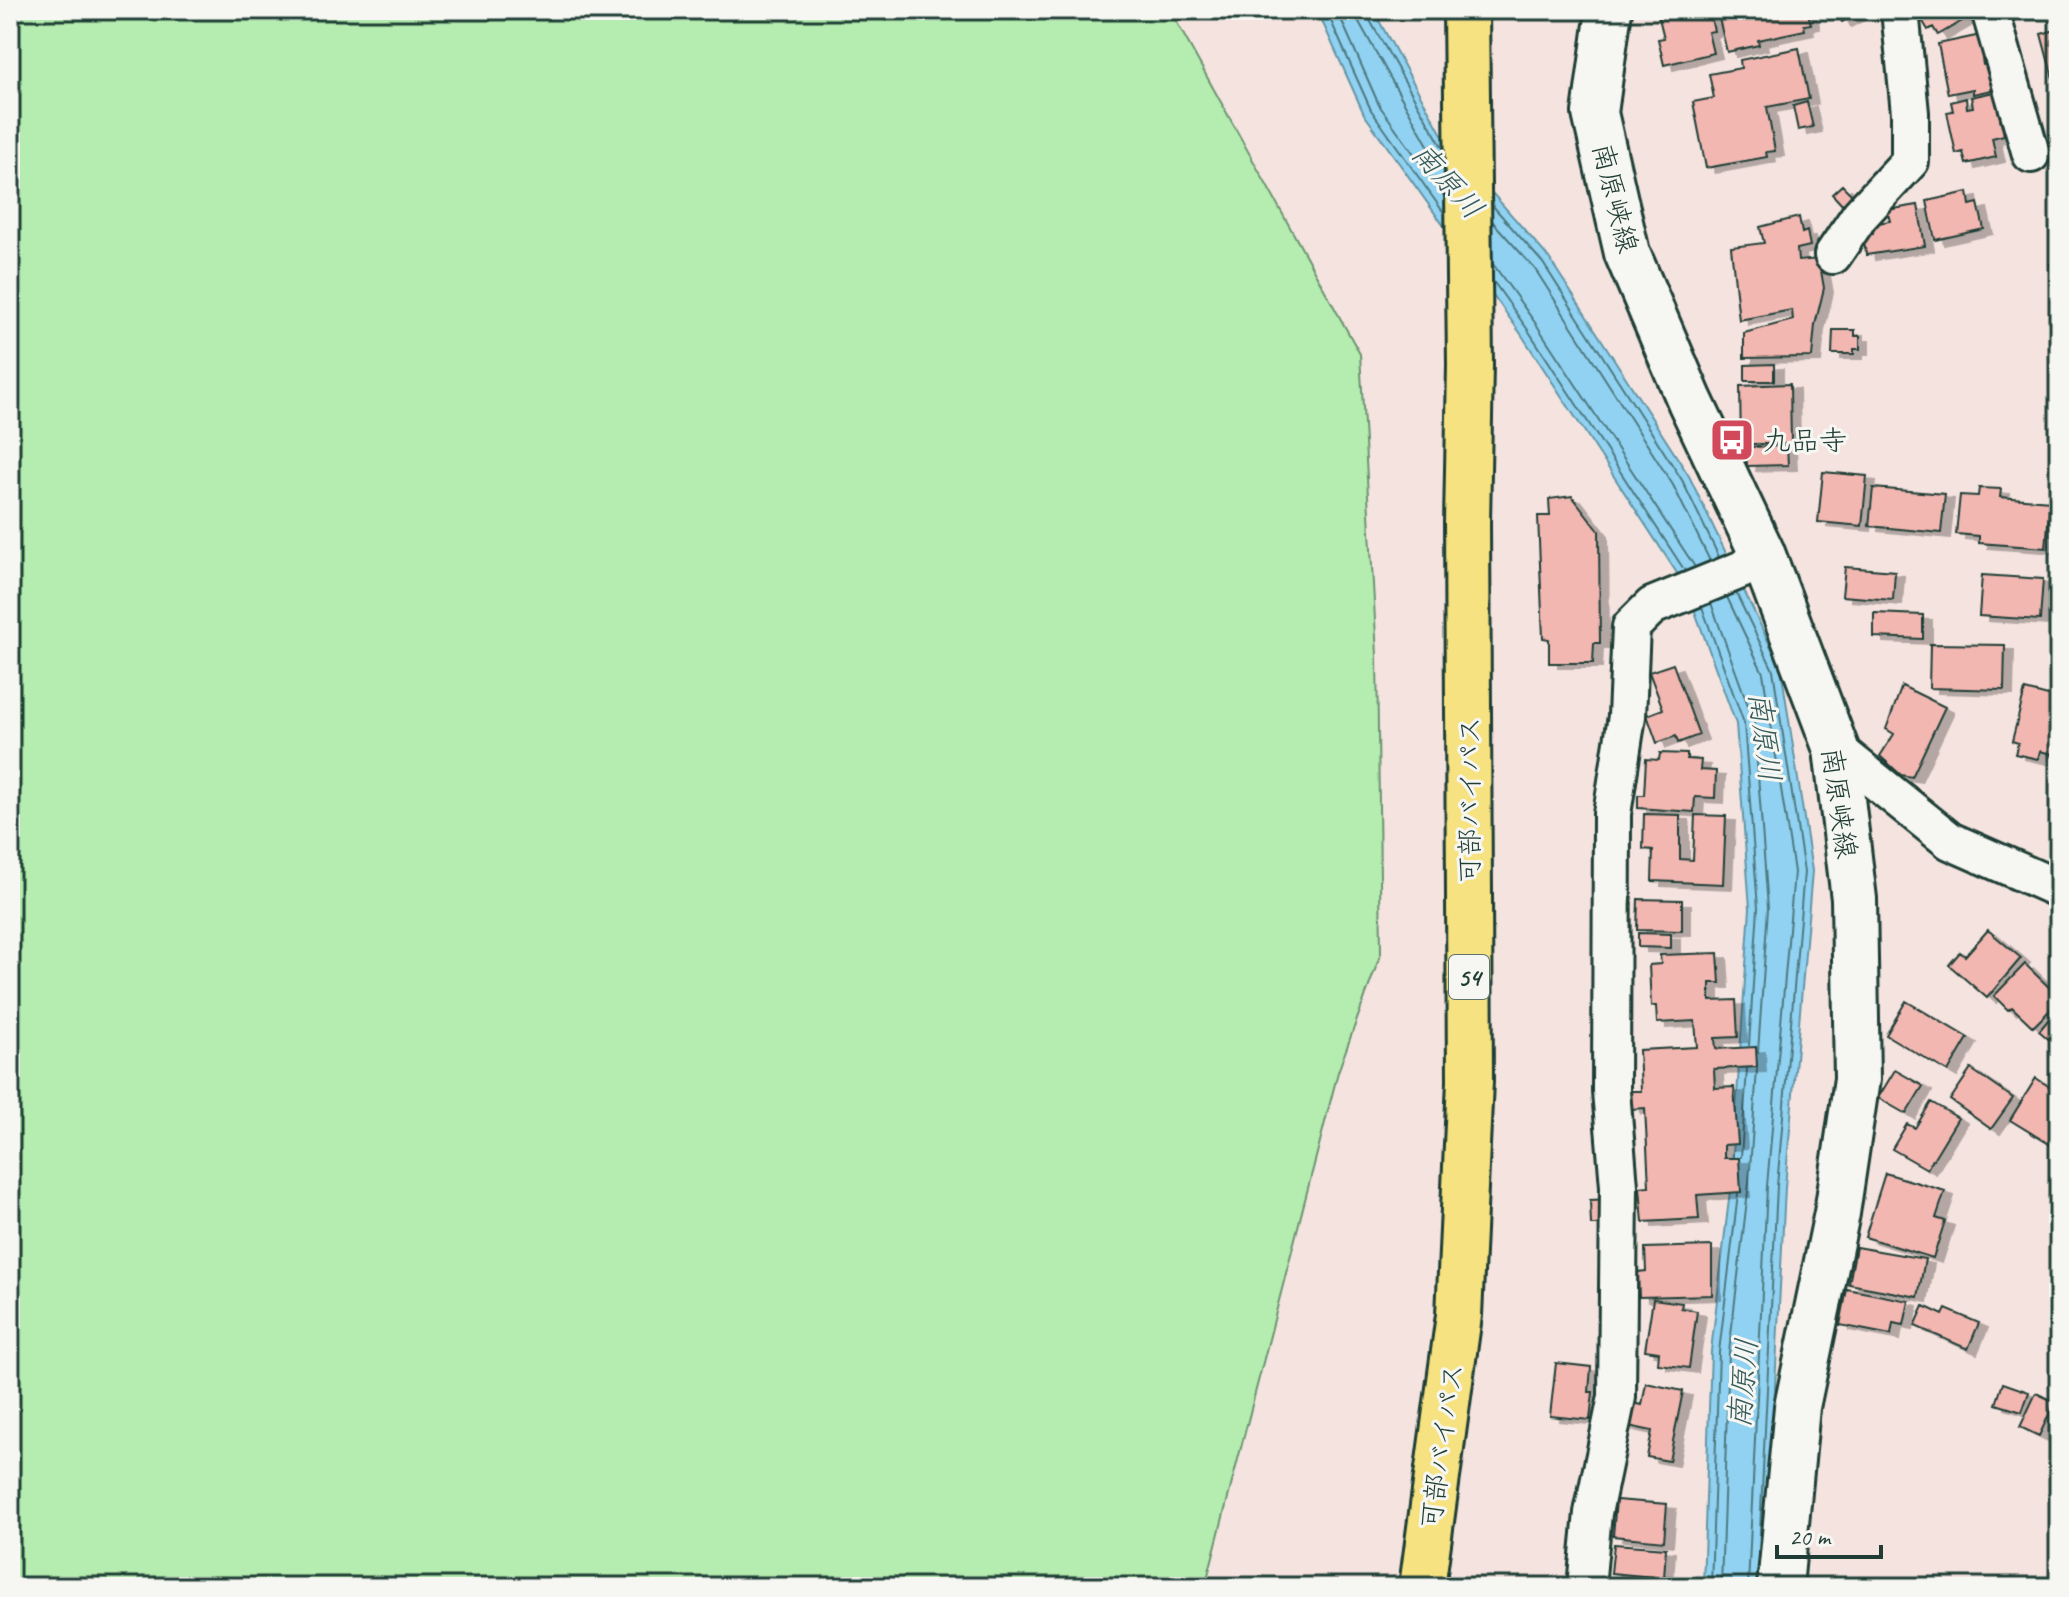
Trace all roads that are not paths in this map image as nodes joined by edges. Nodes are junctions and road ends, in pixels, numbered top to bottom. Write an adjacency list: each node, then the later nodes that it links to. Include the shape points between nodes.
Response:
1 (1466, 10): 10 (highway, 可部バイパス / 54, via 1470,1081 1459,1315)
2 (1609, 10): 7 (main road, 南原峡線, via 1595,113 1627,253)
3 (1900, 10): 6 (street, via 1910,161 1860,215)
4 (1990, 10): 5 (street)
5 (2031, 154)
6 (1833, 255)
7 (1752, 561): 8 (main road, 南原峡線); 11 (street, via 1652,606 1631,627 1627,716 1612,814 1617,1397 1593,1513)
8 (1836, 749): 9 (street, via 1950,841); 12 (main road, 南原峡線, via 1854,899 1857,1079 1837,1213 1797,1407)
9 (2059, 889)
10 (1422, 1587)
11 (1586, 1587)
12 (1780, 1587)

